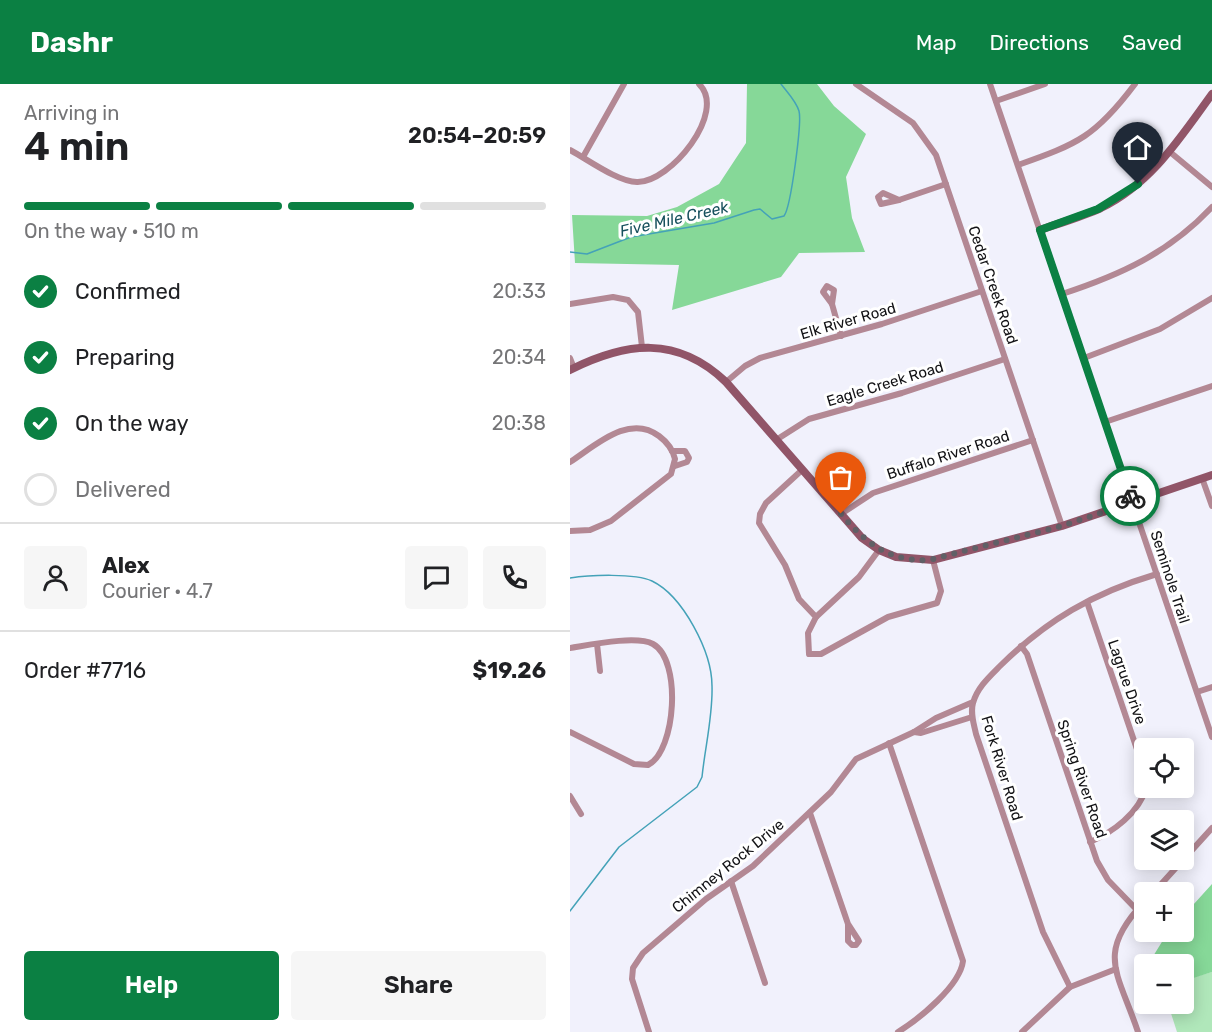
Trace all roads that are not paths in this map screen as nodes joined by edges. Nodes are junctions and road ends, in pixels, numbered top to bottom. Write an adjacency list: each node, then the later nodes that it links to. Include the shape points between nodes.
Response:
1 (624, 84): 13 (street)
2 (699, 84): 13 (street, via 707,102 697,137 685,153 656,177 643,182 629,181)
3 (856, 84): 8 (street, Cedar Creek Road)
4 (869, 84): 8 (street)
5 (990, 84): 10 (street, Seminole Trail)
6 (1045, 84): 10 (street)
7 (1135, 84): 14 (street, via 1111,116 1087,137)
8 (864, 90): 15 (street, Cedar Creek Road, via 917,127 931,146)
9 (1212, 94): 12 (street)
10 (996, 101): 14 (street, Seminole Trail)
11 (570, 150): 13 (street)
12 (1170, 152): 16 (street); 19 (street, via 1119,198)
13 (583, 157)
14 (1018, 165): 19 (street, Seminole Trail)
15 (946, 184): 17 (street); 20 (street, Cedar Creek Road)
16 (1212, 187)
17 (899, 200)
18 (1212, 207): 21 (street, via 1179,239 1147,261)
19 (1040, 230): 21 (street, Seminole Trail)
20 (982, 291): 25 (street, Elk River Road); 29 (street, Cedar Creek Road)
21 (1062, 294): 28 (street, Seminole Trail)
22 (1212, 298): 28 (street, via 1160,330)
23 (570, 303): 26 (street, via 613,297 628,300 638,312)
24 (832, 304): 25 (street)
25 (841, 336): 31 (street, Elk River Road, via 760,358)
26 (642, 347): 30 (street, via 609,354); 31 (street, via 693,358)
27 (570, 358): 30 (street)
28 (1084, 358): 33 (street, Seminole Trail)
29 (1005, 359): 34 (street, Eagle Creek Road, via 809,419); 35 (street, Cedar Creek Road)
30 (572, 369)
31 (726, 382): 34 (street)
32 (1212, 386): 33 (street)
33 (1105, 422): 42 (street, Seminole Trail)
34 (776, 440): 39 (street)
35 (1033, 440): 44 (street, Buffalo River Road, via 873,493); 45 (street, Cedar Creek Road)
36 (672, 451): 37 (street, via 654,433 633,428 614,433); 38 (street); 38 (street, via 685,451 689,458)
37 (570, 462)
38 (675, 466): 46 (street, via 671,474 611,521 590,530)
39 (802, 470): 44 (street); 51 (street, via 766,502 759,519 799,599)
40 (1212, 475): 41 (street)
41 (1202, 478): 42 (street); 43 (street)
42 (1133, 502): 45 (street); 49 (street, Seminole Trail)
43 (1212, 506)
44 (841, 514): 47 (street)
45 (1062, 526): 48 (street)
46 (570, 531)
47 (879, 550): 48 (street, via 910,560); 51 (street, via 859,577)
48 (933, 560): 51 (street, via 941,591 937,603 888,617 814,655 808,652 809,628)
49 (1157, 574): 50 (street, Fork River Road); 57 (street, Seminole Trail)
50 (1087, 602): 53 (street, Fork River Road, via 1049,623); 63 (street, Lagrue Drive)
51 (816, 617)
52 (597, 644): 54 (street); 55 (street); 60 (street, via 647,642 663,653 671,683 667,735 656,761 642,766)
53 (1021, 646): 58 (street, Fork River Road, via 986,681); 70 (street, Spring River Road, via 1027,654)
54 (570, 648)
55 (600, 671)
56 (1212, 687): 57 (street)
57 (1197, 692): 62 (street, Seminole Trail)
58 (974, 702): 59 (street, Fork River Road); 61 (street, Chimney Rock Drive)
59 (972, 717): 61 (street, Chimney Rock Drive); 78 (street, Fork River Road, via 1043,932)
60 (570, 732)
61 (914, 732): 64 (street, Chimney Rock Drive)
62 (1212, 737)
63 (1134, 741)
64 (889, 743): 67 (street, Chimney Rock Drive, via 856,759); 80 (street, via 963,961 957,978 944,993)
65 (570, 796): 68 (street)
66 (1141, 798): 70 (street, via 1122,822)
67 (810, 813): 71 (street, Chimney Rock Drive); 75 (street)
68 (581, 814)
69 (1212, 828): 72 (street)
70 (1090, 842): 73 (street, Spring River Road, via 1108,880)
71 (731, 881): 77 (street); 79 (street, Chimney Rock Drive, via 636,962 632,984)
72 (1163, 882)
73 (1134, 907)
74 (1134, 913): 76 (street, via 1116,940)
75 (848, 924)
76 (1116, 969): 78 (street); 82 (street)
77 (765, 983)
78 (1070, 987): 81 (street)
79 (649, 1032)
80 (898, 1032)
81 (1022, 1032)
82 (1138, 1032)

